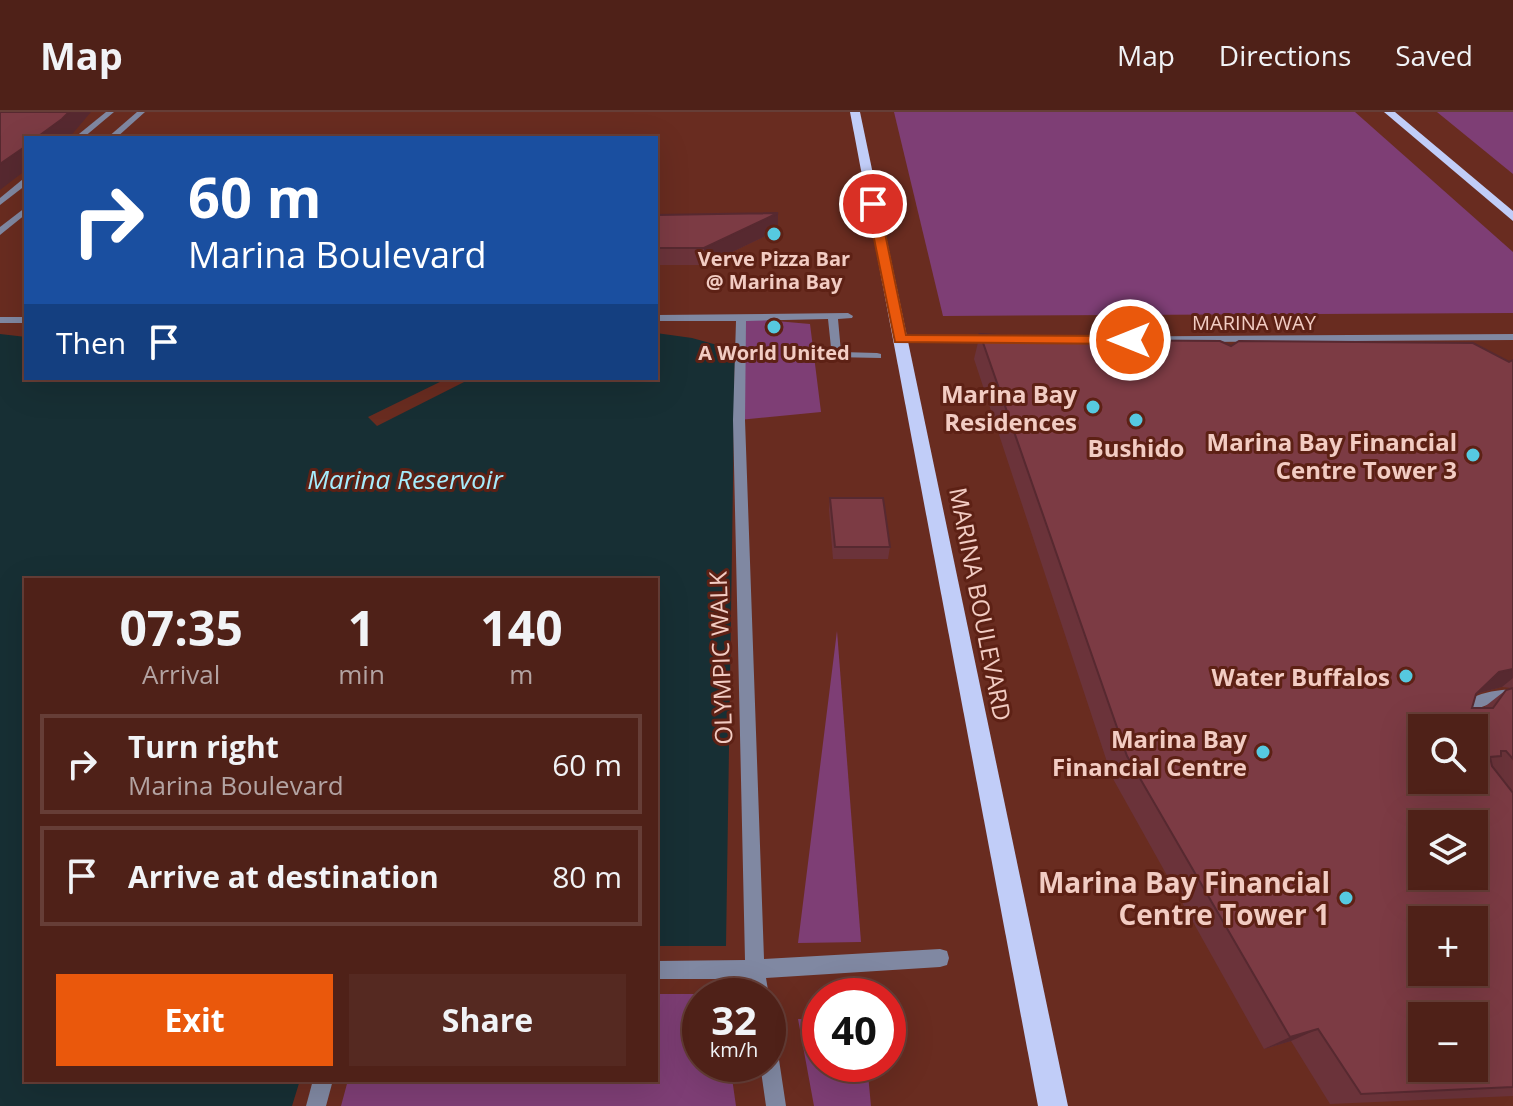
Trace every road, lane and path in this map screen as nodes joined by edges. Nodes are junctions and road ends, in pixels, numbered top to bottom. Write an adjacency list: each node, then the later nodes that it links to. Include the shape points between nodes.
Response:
1 (110, 112): 5 (street)
2 (141, 112): 6 (street)
3 (855, 112): 20 (main road, MARINA BOULEVARD)
4 (1389, 112): 11 (main road)
5 (80, 136)
6 (113, 136)
7 (24, 184): 8 (street); 9 (street)
8 (4, 188)
9 (0, 202)
10 (24, 212): 12 (street)
11 (1513, 217)
12 (0, 232)
13 (848, 316): 14 (street)
14 (833, 317): 16 (street); 23 (street, via 836,355)
15 (658, 318): 16 (street)
16 (741, 318): 27 (street, OLYMPIC WALK, via 739,420)
17 (0, 320): 18 (street)
18 (24, 320)
19 (1513, 337): 22 (street, MARINA WAY)
20 (900, 339): 21 (street); 34 (main road, MARINA BOULEVARD)
21 (1012, 340)
22 (1042, 340)
23 (877, 356)
24 (1513, 695): 25 (street, via 1492,696)
25 (1460, 714)
26 (940, 958): 27 (street)
27 (755, 969): 28 (street); 29 (street, OLYMPIC WALK)
28 (658, 970)
29 (756, 978)
30 (322, 1082): 32 (street)
31 (772, 1082): 33 (street)
32 (316, 1106)
33 (776, 1106)
34 (1053, 1106)

